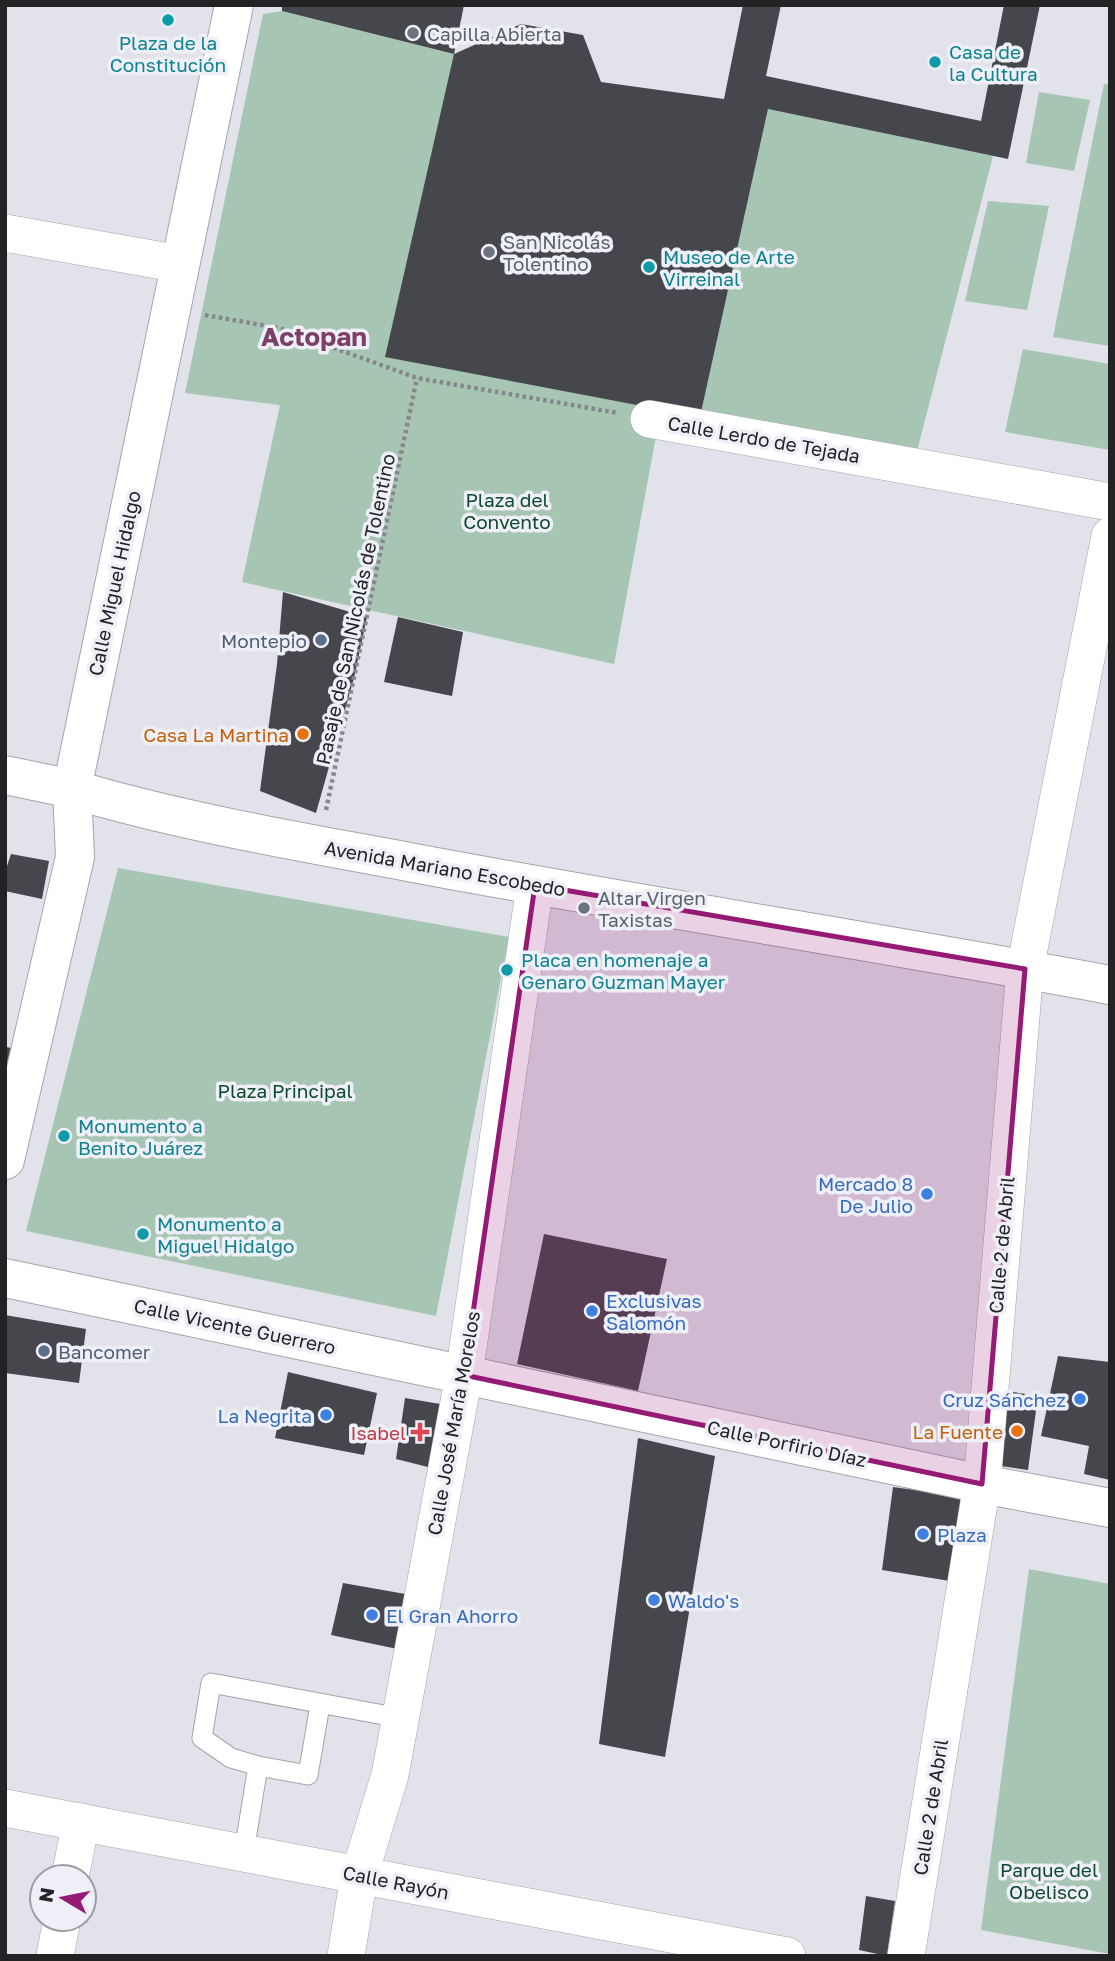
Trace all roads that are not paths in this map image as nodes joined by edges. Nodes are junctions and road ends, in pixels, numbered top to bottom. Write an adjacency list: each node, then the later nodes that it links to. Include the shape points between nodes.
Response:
1 (234, 5): 3 (street, Calle Miguel Hidalgo)
2 (5, 233): 3 (street)
3 (180, 264): 8 (street, Calle Miguel Hidalgo)
4 (649, 419): 5 (street, Calle Lerdo de Tejada)
5 (1110, 502)
6 (1110, 536): 10 (street, Calle 2 de Abril)
7 (5, 775): 8 (street, Avenida Mariano Escobedo)
8 (72, 789): 9 (street, Avenida Mariano Escobedo, via 142,810); 12 (street, Calle Miguel Hidalgo, via 75,857)
9 (535, 885): 10 (street, Avenida Mariano Escobedo); 14 (street, Calle José María Morelos)
10 (1025, 969): 11 (street, Avenida Mariano Escobedo); 15 (street, Calle 2 de Abril)
11 (1110, 985)
12 (5, 1160)
13 (5, 1278): 14 (street, Calle Vicente Guerrero)
14 (464, 1375): 15 (street, Calle Porfirio Díaz); 18 (street, Calle José María Morelos)
15 (982, 1483): 16 (street, Calle Porfirio Díaz); 29 (street, Calle 2 de Abril)
16 (1110, 1508)
17 (320, 1704): 18 (lane); 19 (lane, via 308,1775); 19 (lane, via 211,1683 202,1738 231,1758)
18 (400, 1718): 24 (street, Calle José María Morelos, via 390,1775)
19 (258, 1766): 22 (lane)
20 (5, 1808): 21 (street, Calle Rayón)
21 (81, 1822): 22 (street, Calle Rayón); 23 (street)
22 (244, 1852): 24 (street, Calle Rayón)
23 (73, 1863)
24 (359, 1876): 27 (street, Calle José María Morelos); 28 (street, Calle Rayón)
25 (59, 1933): 26 (street)
26 (55, 1956)
27 (346, 1956)
28 (787, 1956)
29 (906, 1956)

